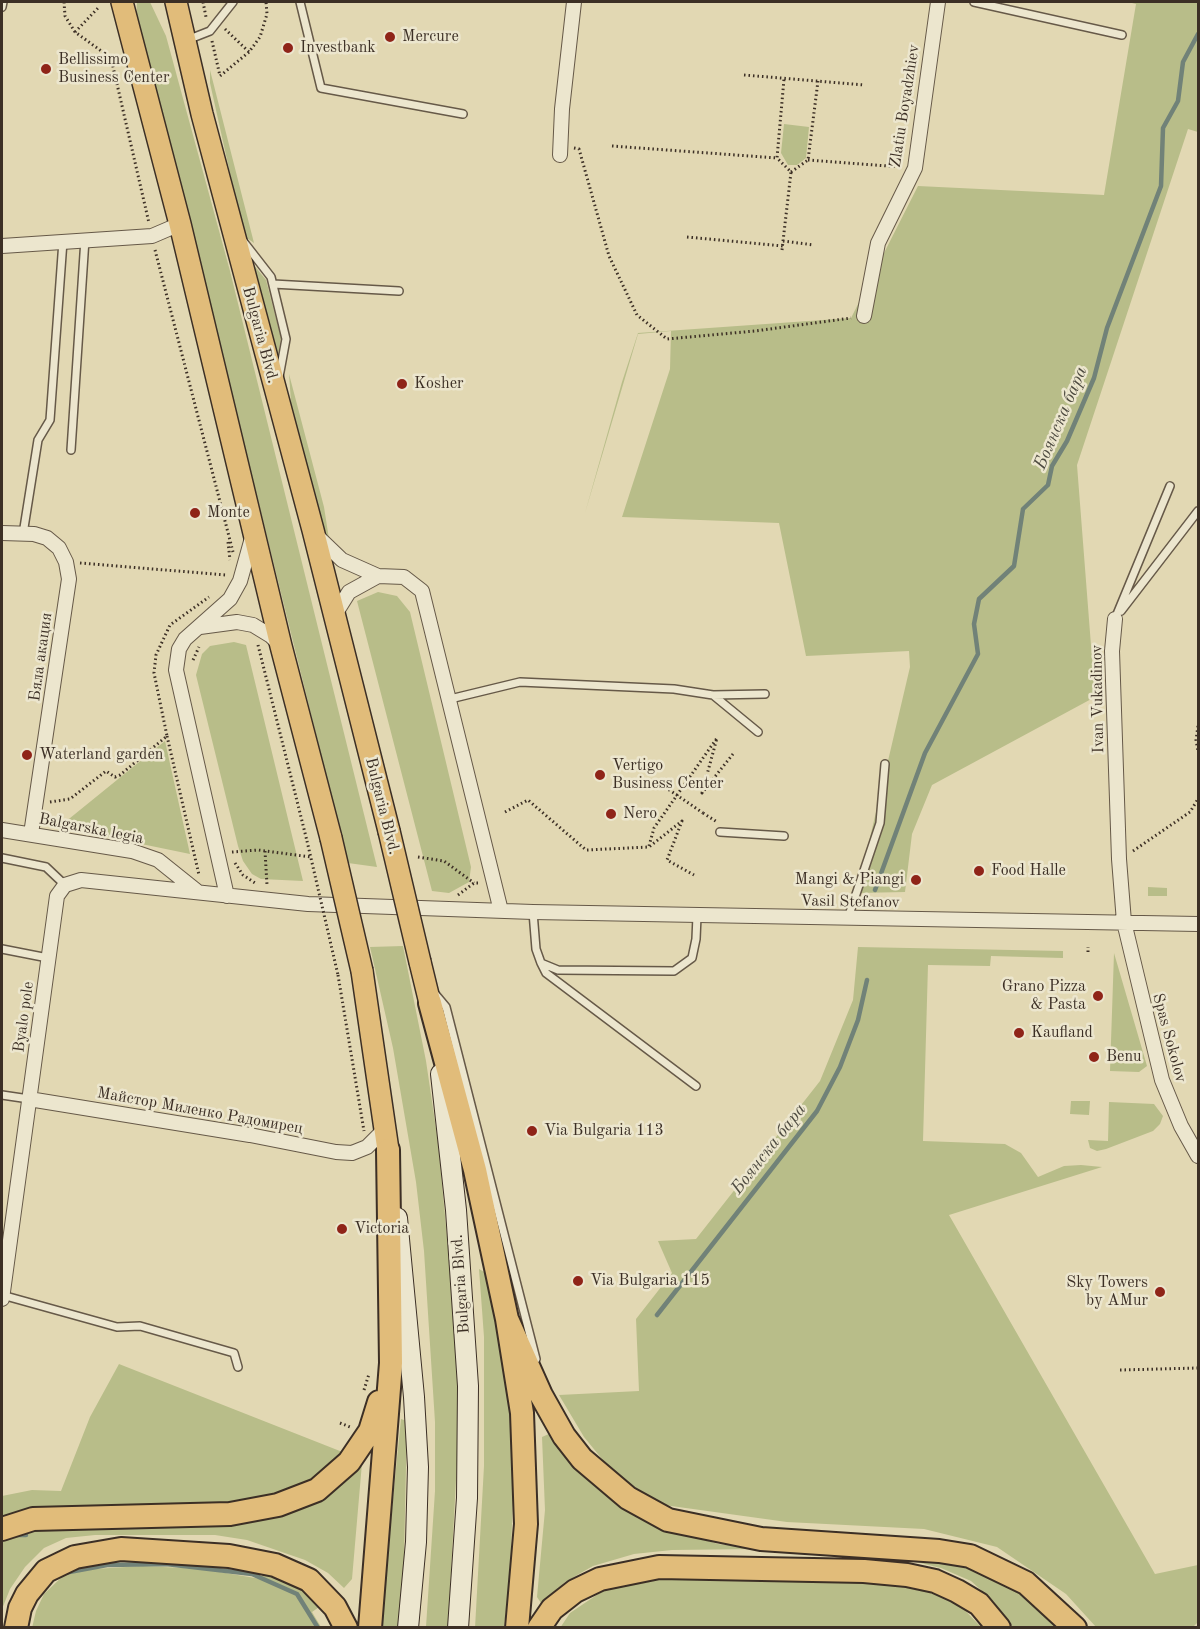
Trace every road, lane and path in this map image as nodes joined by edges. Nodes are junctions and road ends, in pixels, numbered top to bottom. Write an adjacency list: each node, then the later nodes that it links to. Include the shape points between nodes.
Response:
1 (3, 2): 11 (lane)
2 (64, 2): 14 (path, via 64,16)
3 (122, 2): 30 (main road)
4 (176, 2): 16 (main road, Bulgaria Blvd.)
5 (233, 2): 16 (lane, via 210,31)
6 (266, 2): 17 (path, via 263,29)
7 (300, 2): 23 (lane, via 321,88)
8 (574, 2): 24 (street)
9 (938, 2): 28 (street, Zlatiu Boyadzhiev)
10 (974, 2): 15 (lane)
11 (2, 7)
12 (98, 8): 14 (path)
13 (225, 29): 17 (path)
14 (75, 32): 32 (path, via 111,58)
15 (1122, 35)
16 (185, 40): 31 (main road, Bulgaria Blvd.)
17 (249, 52): 19 (path)
18 (744, 75): 20 (path)
19 (220, 76)
20 (784, 79): 21 (path); 26 (path)
21 (818, 81): 22 (path); 27 (path)
22 (864, 85)
23 (463, 114)
24 (560, 146): 41 (path, via 579,149 609,256 637,315 667,339)
25 (612, 147): 26 (path)
26 (777, 158): 29 (path)
27 (808, 160): 28 (path); 29 (path)
28 (915, 168): 41 (street, Zlatiu Boyadzhiev, via 878,243)
29 (791, 172): 36 (path)
30 (180, 224): 32 (street); 49 (main road)
31 (232, 226): 39 (lane); 42 (main road, Bulgaria Blvd.)
32 (152, 236): 34 (street); 48 (path)
33 (687, 237): 36 (path, via 782,248)
34 (85, 239): 35 (street); 43 (lane)
35 (63, 241): 38 (street); 50 (lane, via 50,420 38,440)
36 (783, 241): 37 (path)
37 (814, 245)
38 (2, 246)
39 (273, 284): 40 (lane); 42 (lane, via 286,339)
40 (399, 291)
41 (864, 316)
42 (275, 394): 46 (main road, Bulgaria Blvd.)
43 (72, 450)
44 (1170, 486): 58 (lane, Ivan Vukadinov)
45 (1198, 511): 58 (lane)
46 (313, 530): 54 (street, via 342,560); 57 (main road, Bulgaria Blvd.)
47 (2, 533): 50 (street)
48 (228, 533): 51 (path); 53 (path)
49 (254, 533): 59 (street, via 240,581 230,599); 62 (main road)
50 (23, 534): 52 (street, via 47,538 59,548)
51 (235, 561)
52 (66, 562): 53 (path); 75 (street, Бяла акация, via 69,579)
53 (228, 575): 55 (path)
54 (378, 576): 57 (street, via 349,592); 66 (street, via 404,578 422,591)
55 (226, 580)
56 (214, 594): 69 (path, via 170,626 156,655 154,673)
57 (334, 616): 112 (main road, Bulgaria Blvd., bridge)
58 (1115, 619): 88 (street, Ivan Vukadinov, via 1112,651)
59 (198, 627): 62 (street, via 237,622 253,625); 97 (street, via 179,649 176,670)
60 (256, 640): 85 (path, bridge)
61 (201, 644): 63 (path)
62 (281, 646): 116 (main road, bridge, via 362,971)
63 (192, 669)
64 (765, 694): 65 (lane)
65 (713, 695): 66 (lane, via 674,689 520,682); 68 (lane)
66 (450, 699): 92 (street)
67 (1198, 726): 70 (path)
68 (758, 732)
69 (168, 736): 75 (path, via 120,775 115,777 106,771 64,802); 91 (path)
70 (1198, 752)
71 (732, 754): 82 (path, via 702,793 717,738 654,828)
72 (885, 764): 104 (lane, via 880,823)
73 (665, 787): 77 (path, bridge)
74 (1198, 799): 88 (path, via 1176,824)
75 (37, 801): 79 (street, Бяла акация)
76 (505, 812): 82 (path, via 528,800 586,850)
77 (722, 829): 80 (lane)
78 (2, 830): 79 (street, Balgarska legia)
79 (32, 834): 95 (street, Balgarska legia, via 132,850)
80 (784, 836)
81 (229, 841): 84 (path)
82 (649, 847): 90 (path, via 682,822 667,860)
83 (265, 851): 84 (path); 84 (path, via 267,888 243,875); 85 (path)
84 (231, 852)
85 (311, 857): 116 (path, bridge)
86 (418, 857): 93 (path, via 444,861)
87 (2, 858): 94 (lane, via 46,867)
88 (1119, 859): 105 (street, Ivan Vukadinov)
89 (207, 875): 91 (path)
90 (694, 875)
91 (200, 876): 95 (path)
92 (494, 882): 93 (path); 101 (street)
93 (474, 883): 98 (path)
94 (65, 885): 95 (street, Balgarska legia, via 81,880); 110 (street, Byalo pole, via 57,896)
95 (199, 887): 97 (street, Balgarska legia)
96 (324, 891): 99 (path)
97 (227, 896): 99 (street, Balgarska legia)
98 (449, 897)
99 (310, 898): 100 (street, Balgarska legia)
100 (438, 909): 101 (street, Vasil Stefanov)
101 (501, 911): 102 (street, Vasil Stefanov)
102 (533, 912): 103 (street, Vasil Stefanov); 111 (lane)
103 (697, 916): 104 (street, Vasil Stefanov); 111 (lane, via 692,958 674,971 558,970)
104 (848, 918): 105 (street, Vasil Stefanov)
105 (1124, 922): 106 (street, Vasil Stefanov); 117 (street, Spas Sokolov, via 1164,1088)
106 (1198, 924)
107 (1088, 947): 109 (path)
108 (2, 949): 110 (lane)
109 (1088, 952)
110 (48, 958): 115 (street, Byalo pole)
111 (541, 963): 113 (lane, via 546,973)
112 (425, 983): 119 (highway, via 475,1170); 124 (lane, via 446,1007); 132 (main road, Bulgaria Blvd., via 453,1175 468,1386 467,1498)
113 (696, 1086)
114 (2, 1095): 115 (lane, Майстор Миленко Радомирец)
115 (29, 1100): 116 (street, Майстор Миленко Радомирец, via 336,1152 352,1153); 118 (street, Byalo pole)
116 (380, 1142): 120 (highway); 131 (main road, via 402,1255 418,1467)
117 (1198, 1156)
118 (2, 1297): 121 (lane, via 117,1327 140,1326 234,1353)
119 (507, 1318): 124 (highway); 133 (highway, via 522,1413 526,1479)
120 (391, 1364): 127 (highway, via 370,1431 349,1462 317,1490 278,1505 230,1514 33,1519); 130 (highway)
121 (238, 1367)
122 (1198, 1368): 123 (path)
123 (1119, 1370)
124 (548, 1408): 136 (highway, via 582,1459 628,1497 668,1520 761,1539 970,1556 1026,1583)
125 (340, 1423): 126 (path)
126 (353, 1428)
127 (2, 1529)
128 (16, 1628): 129 (highway, via 24,1601 46,1571 75,1557 121,1549 230,1556 275,1566 309,1580 334,1607)
129 (346, 1628)
130 (370, 1628)
131 (408, 1628)
132 (458, 1628)
133 (517, 1628)
134 (539, 1628): 135 (highway, via 552,1609 600,1579 659,1567 907,1575 934,1581 980,1604)
135 (999, 1628)
136 (1075, 1628)

